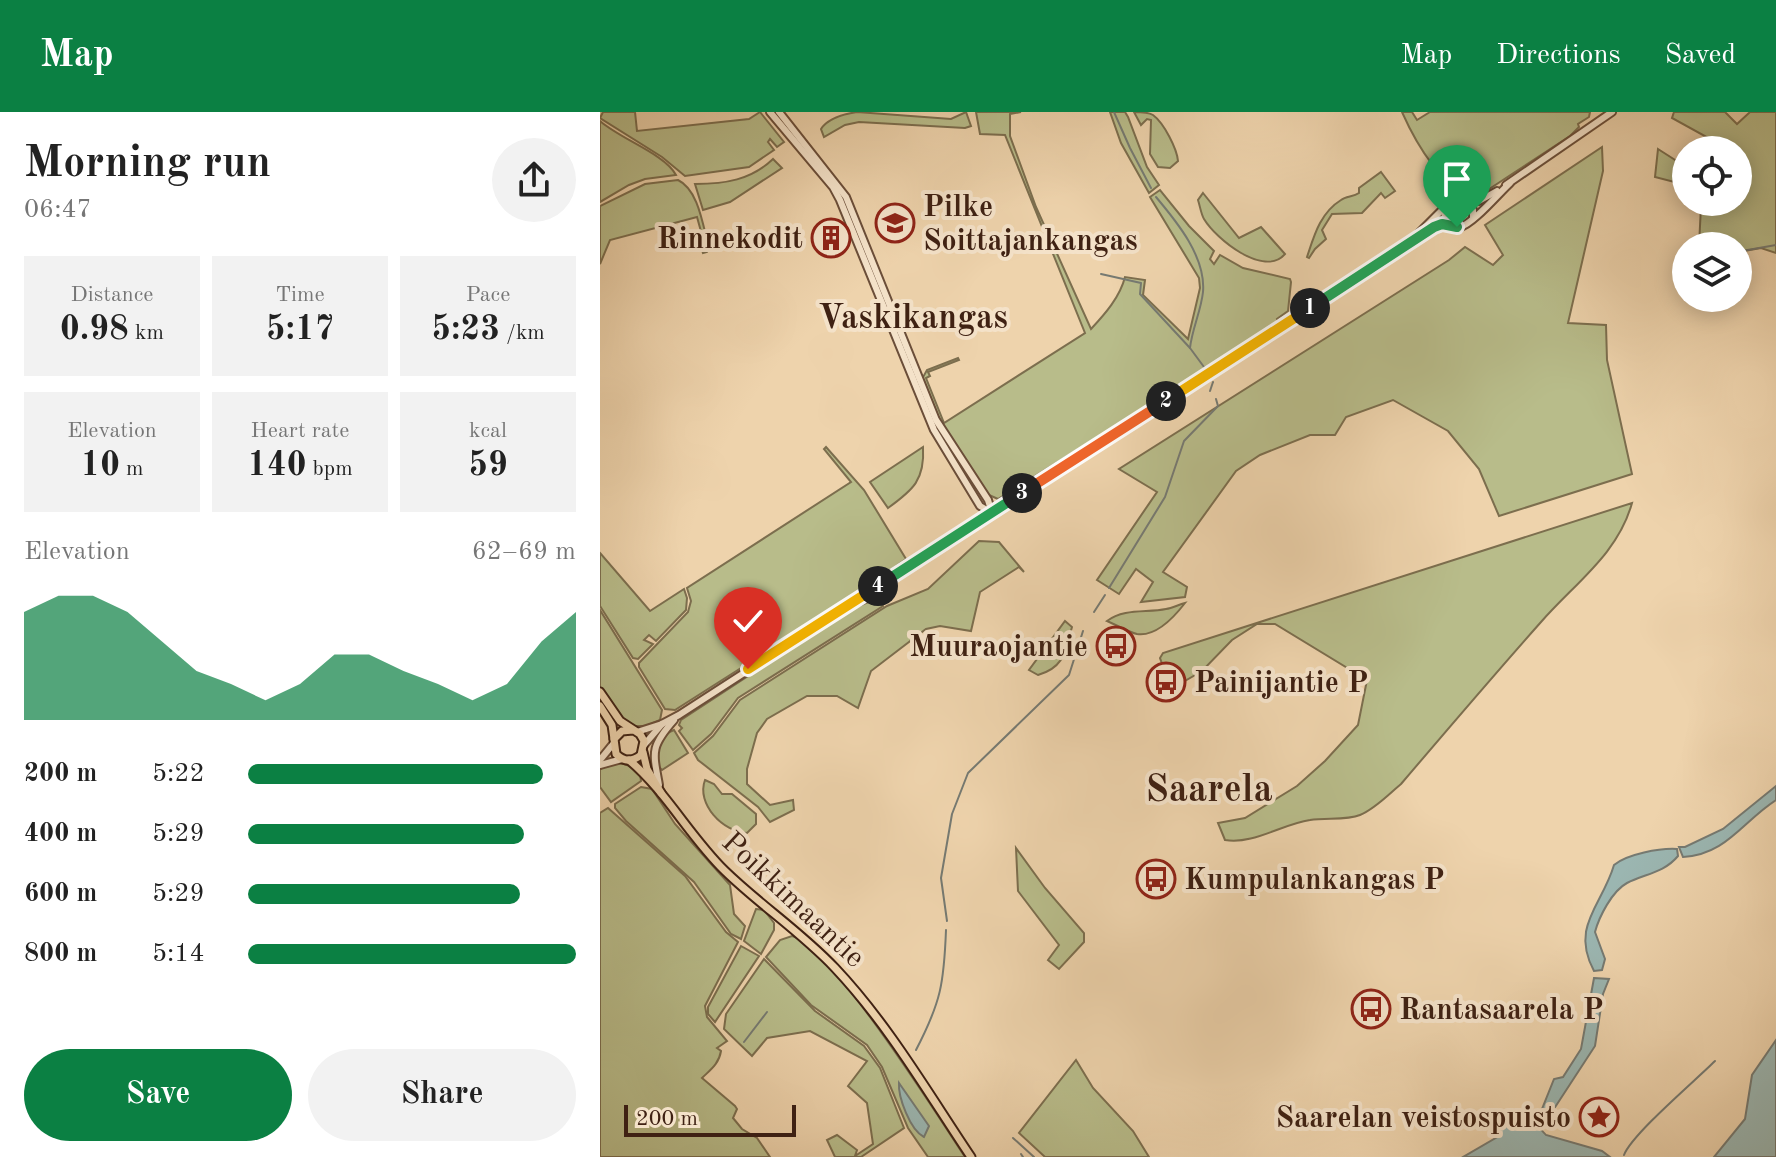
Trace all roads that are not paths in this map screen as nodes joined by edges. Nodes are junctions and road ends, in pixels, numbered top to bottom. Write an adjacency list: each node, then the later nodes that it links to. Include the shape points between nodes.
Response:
1 (770, 112): 10 (street, via 833,187 934,430 980,506)
2 (779, 112): 10 (street, via 846,197 936,420)
3 (1612, 112): 4 (street)
4 (1510, 183): 5 (street, via 1482,200); 7 (street)
5 (1467, 201): 6 (street, via 1453,199); 7 (street)
6 (1445, 207): 8 (street); 9 (street)
7 (1473, 218): 8 (street, via 1462,227)
8 (1452, 226): 9 (street, via 1434,227)
9 (1403, 247): 10 (street)
10 (992, 513): 13 (street)
11 (600, 692): 14 (main road, via 620,721)
12 (600, 706): 15 (main road, via 612,725)
13 (664, 726): 14 (street); 16 (street); 19 (street)
14 (635, 731): 15 (main road, via 622,731); 16 (main road)
15 (614, 741): 17 (main road, via 616,754); 18 (street)
16 (644, 748): 17 (main road, via 635,759); 19 (main road, Poikkimaantie)
17 (625, 759): 18 (street); 19 (main road, Poikkimaantie)
18 (600, 762)
19 (648, 769): 20 (main road, Poikkimaantie, via 662,797 724,870 812,944 863,1000)
20 (971, 1157)

